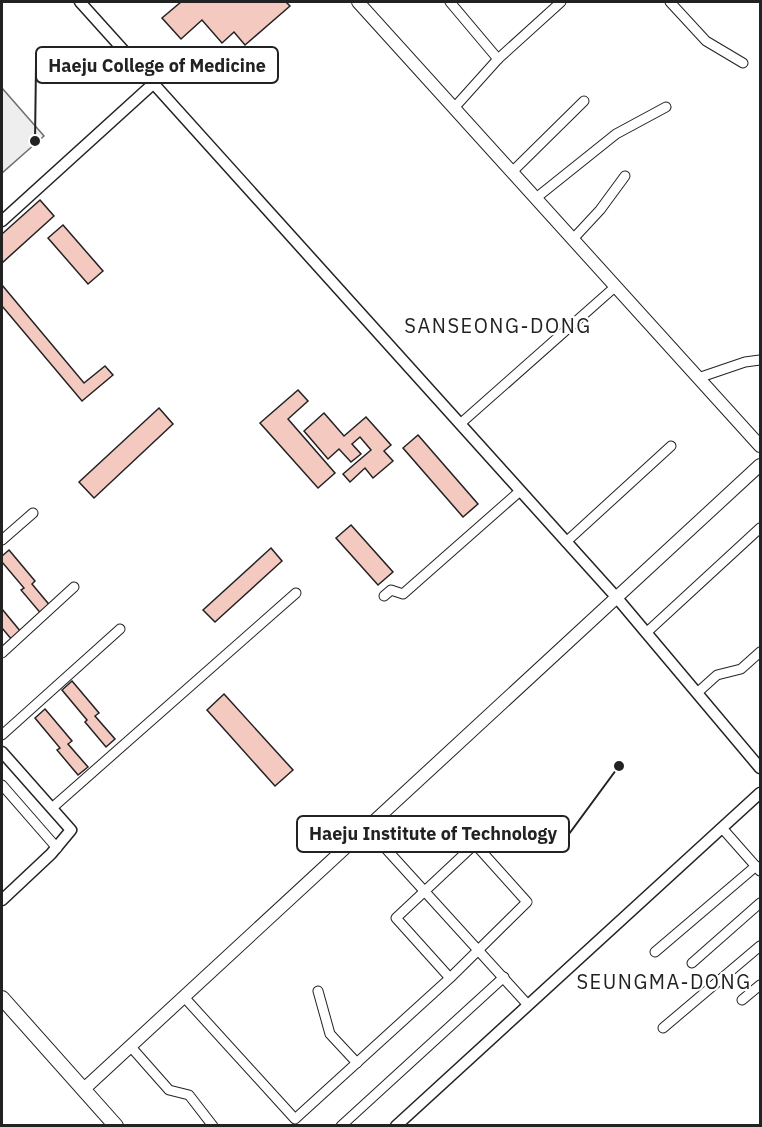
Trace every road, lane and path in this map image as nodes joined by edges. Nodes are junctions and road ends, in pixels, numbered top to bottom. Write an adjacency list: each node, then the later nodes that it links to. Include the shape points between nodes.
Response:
1 (80, 2): 8 (street)
2 (358, 2): 11 (main road)
3 (450, 2): 6 (street)
4 (561, 2): 6 (street)
5 (670, 2): 7 (street, via 706,41)
6 (498, 59): 11 (street)
7 (743, 63)
8 (154, 83): 15 (street); 20 (street)
9 (584, 101): 12 (street)
10 (666, 107): 14 (street, via 616,134)
11 (454, 108): 12 (main road)
12 (512, 172): 14 (main road)
13 (625, 176): 16 (street)
14 (536, 198): 16 (main road)
15 (2, 221)
16 (573, 239): 17 (main road)
17 (616, 286): 19 (main road); 20 (street)
18 (760, 360): 19 (street)
19 (698, 378): 22 (main road)
20 (460, 424): 24 (street)
21 (671, 446): 28 (street)
22 (760, 446)
23 (760, 465): 32 (main road)
24 (520, 491): 28 (street); 31 (street, via 403,594 390,590)
25 (33, 513): 27 (street)
26 (760, 528): 34 (street)
27 (2, 540)
28 (566, 542): 32 (street)
29 (74, 587): 36 (street)
30 (296, 593): 43 (street)
31 (384, 596)
32 (616, 598): 34 (street); 44 (main road)
33 (120, 628): 38 (street)
34 (646, 633): 37 (street)
35 (760, 652): 37 (street, via 741,669 717,675)
36 (2, 653)
37 (697, 693): 40 (street)
38 (2, 735)
39 (2, 752): 43 (street)
40 (760, 768)
41 (2, 785): 46 (street)
42 (760, 793): 45 (street)
43 (52, 808): 46 (street, via 71,830)
44 (367, 828): 48 (street); 60 (main road)
45 (722, 828): 47 (street); 62 (street)
46 (57, 848): 49 (street)
47 (758, 868): 53 (street)
48 (425, 891): 52 (street); 52 (street, via 475,844 527,902); 56 (street, via 396,918)
49 (2, 900)
50 (760, 903): 54 (street)
51 (760, 946): 63 (street)
52 (478, 950): 55 (street); 56 (street)
53 (655, 951)
54 (692, 963)
55 (504, 977): 62 (street); 69 (street)
56 (450, 978): 65 (street)
57 (760, 985): 61 (street)
58 (318, 992): 65 (street, via 330,1034)
59 (2, 998): 66 (main road)
60 (184, 998): 64 (main road); 65 (street, via 295,1119)
61 (742, 1000)
62 (528, 1005): 70 (street)
63 (663, 1028)
64 (131, 1047): 66 (main road); 68 (street, via 169,1090 189,1095)
65 (357, 1063)
66 (84, 1089): 67 (main road)
67 (116, 1125)
68 (213, 1125)
69 (341, 1125)
70 (396, 1125)

